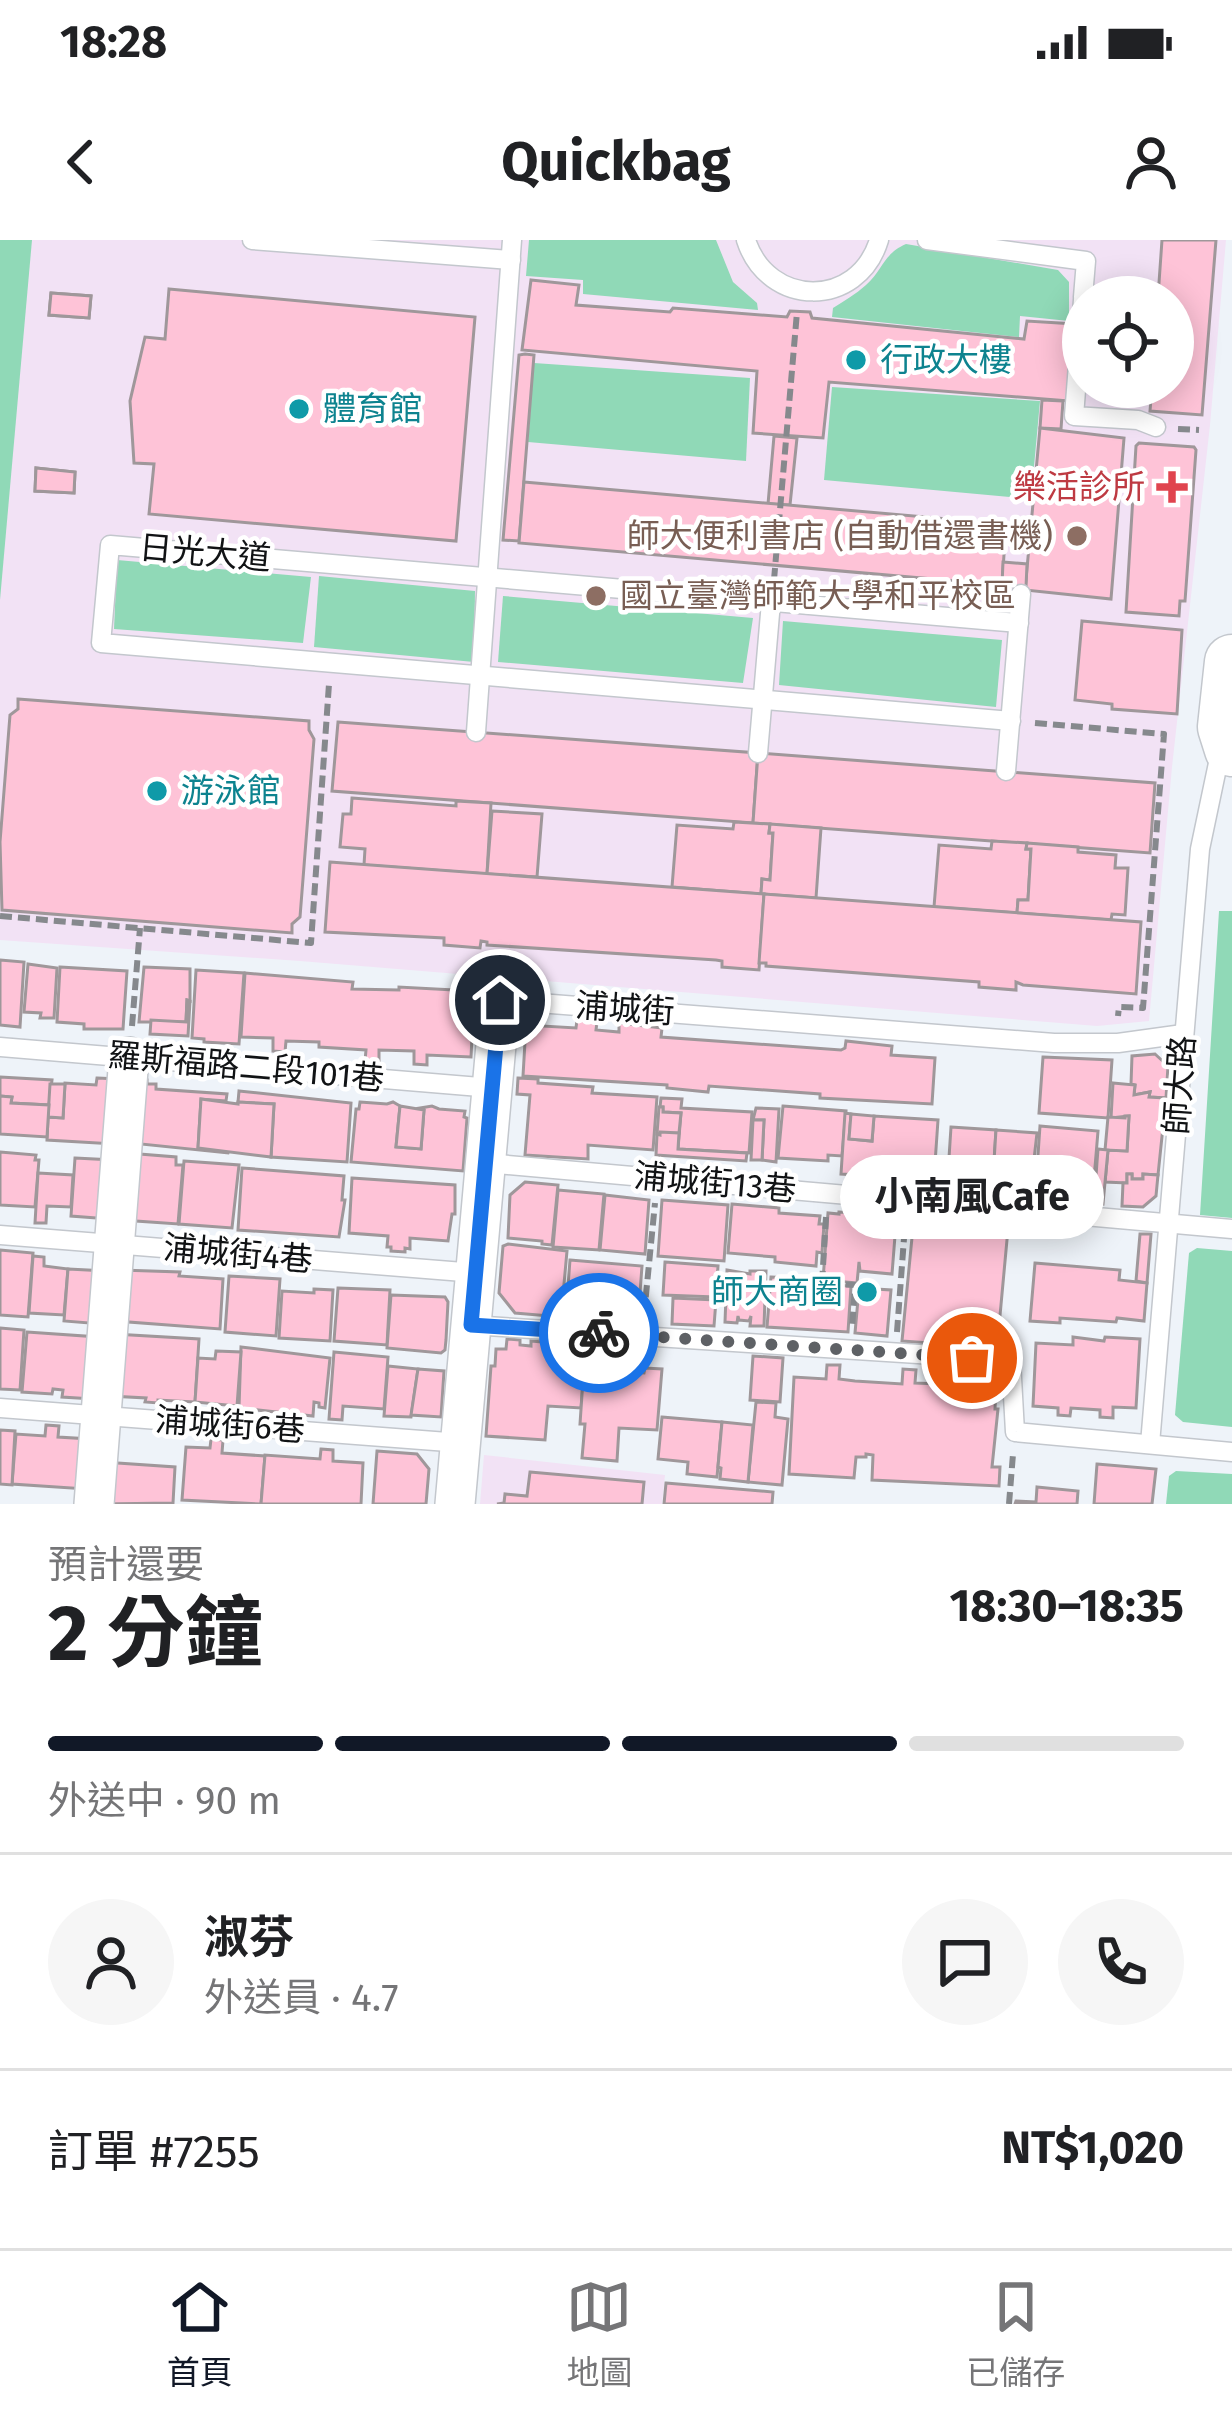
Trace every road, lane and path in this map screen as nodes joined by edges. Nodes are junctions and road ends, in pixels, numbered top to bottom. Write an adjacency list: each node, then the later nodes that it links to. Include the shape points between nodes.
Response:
1 (252, 240): 5 (lane)
2 (746, 240): 3 (lane, via 776,282 814,292 850,281)
3 (879, 240)
4 (927, 240): 6 (lane, via 1086,261)
5 (511, 250): 10 (lane)
6 (1085, 276)
7 (798, 296): 12 (path)
8 (1075, 408): 9 (lane, via 1074,416)
9 (1156, 427)
10 (489, 578): 12 (lane, 日光大道); 15 (lane, 日光大道, via 110,545 101,643); 16 (lane)
11 (1021, 594): 13 (lane)
12 (771, 602): 13 (lane, 日光大道); 17 (lane)
13 (1019, 623): 18 (lane)
14 (1232, 662): 20 (street, 師大路)
15 (331, 663): 16 (lane, 日光大道); 24 (path, via 311,943)
16 (481, 676): 17 (lane, 日光大道); 19 (lane)
17 (763, 700): 18 (lane, 日光大道); 21 (lane)
18 (1011, 721): 22 (lane); 27 (path, via 1164,734 1143,1008 1119,1007)
19 (476, 732)
20 (1229, 738): 26 (lane, 師大路, via 1200,849)
21 (758, 753)
22 (1006, 771)
23 (0, 916): 24 (path)
24 (140, 928): 29 (path)
25 (500, 1000): 27 (lane, 浦城街); 30 (street, 浦城街)
26 (1183, 1034): 27 (lane, 浦城街); 35 (lane, 師大路)
27 (1118, 1043)
28 (0, 1047): 29 (lane, 羅斯福路二段101巷)
29 (129, 1058): 30 (lane, 羅斯福路二段101巷); 38 (street)
30 (492, 1088): 31 (street, 浦城街)
31 (486, 1163): 32 (lane, 浦城街13巷); 39 (street, 浦城街)
32 (658, 1178): 33 (lane, 浦城街13巷); 41 (path)
33 (828, 1193): 34 (lane, 浦城街13巷); 42 (path, via 822,1282 856,1285)
34 (908, 1200): 35 (lane, 浦城街13巷); 43 (path)
35 (1169, 1224): 36 (lane, 浦城街13巷); 48 (lane, 師大路)
36 (1232, 1229)
37 (0, 1235): 38 (lane, 浦城街4巷)
38 (116, 1244): 39 (lane, 浦城街4巷); 45 (street)
39 (476, 1273): 40 (street, 浦城街)
40 (471, 1325): 41 (lane); 47 (street, 浦城街)
41 (642, 1336): 42 (lane)
42 (850, 1350): 43 (lane)
43 (895, 1353): 46 (lane, via 1011,1360)
44 (0, 1408): 45 (lane, 浦城街6巷)
45 (100, 1416): 47 (lane, 浦城街6巷); 50 (street)
46 (1015, 1432): 48 (lane); 52 (path)
47 (460, 1443): 51 (street, 浦城街)
48 (1150, 1444): 49 (lane)
49 (1232, 1452)
50 (94, 1504)
51 (455, 1504)
52 (1009, 1504)

